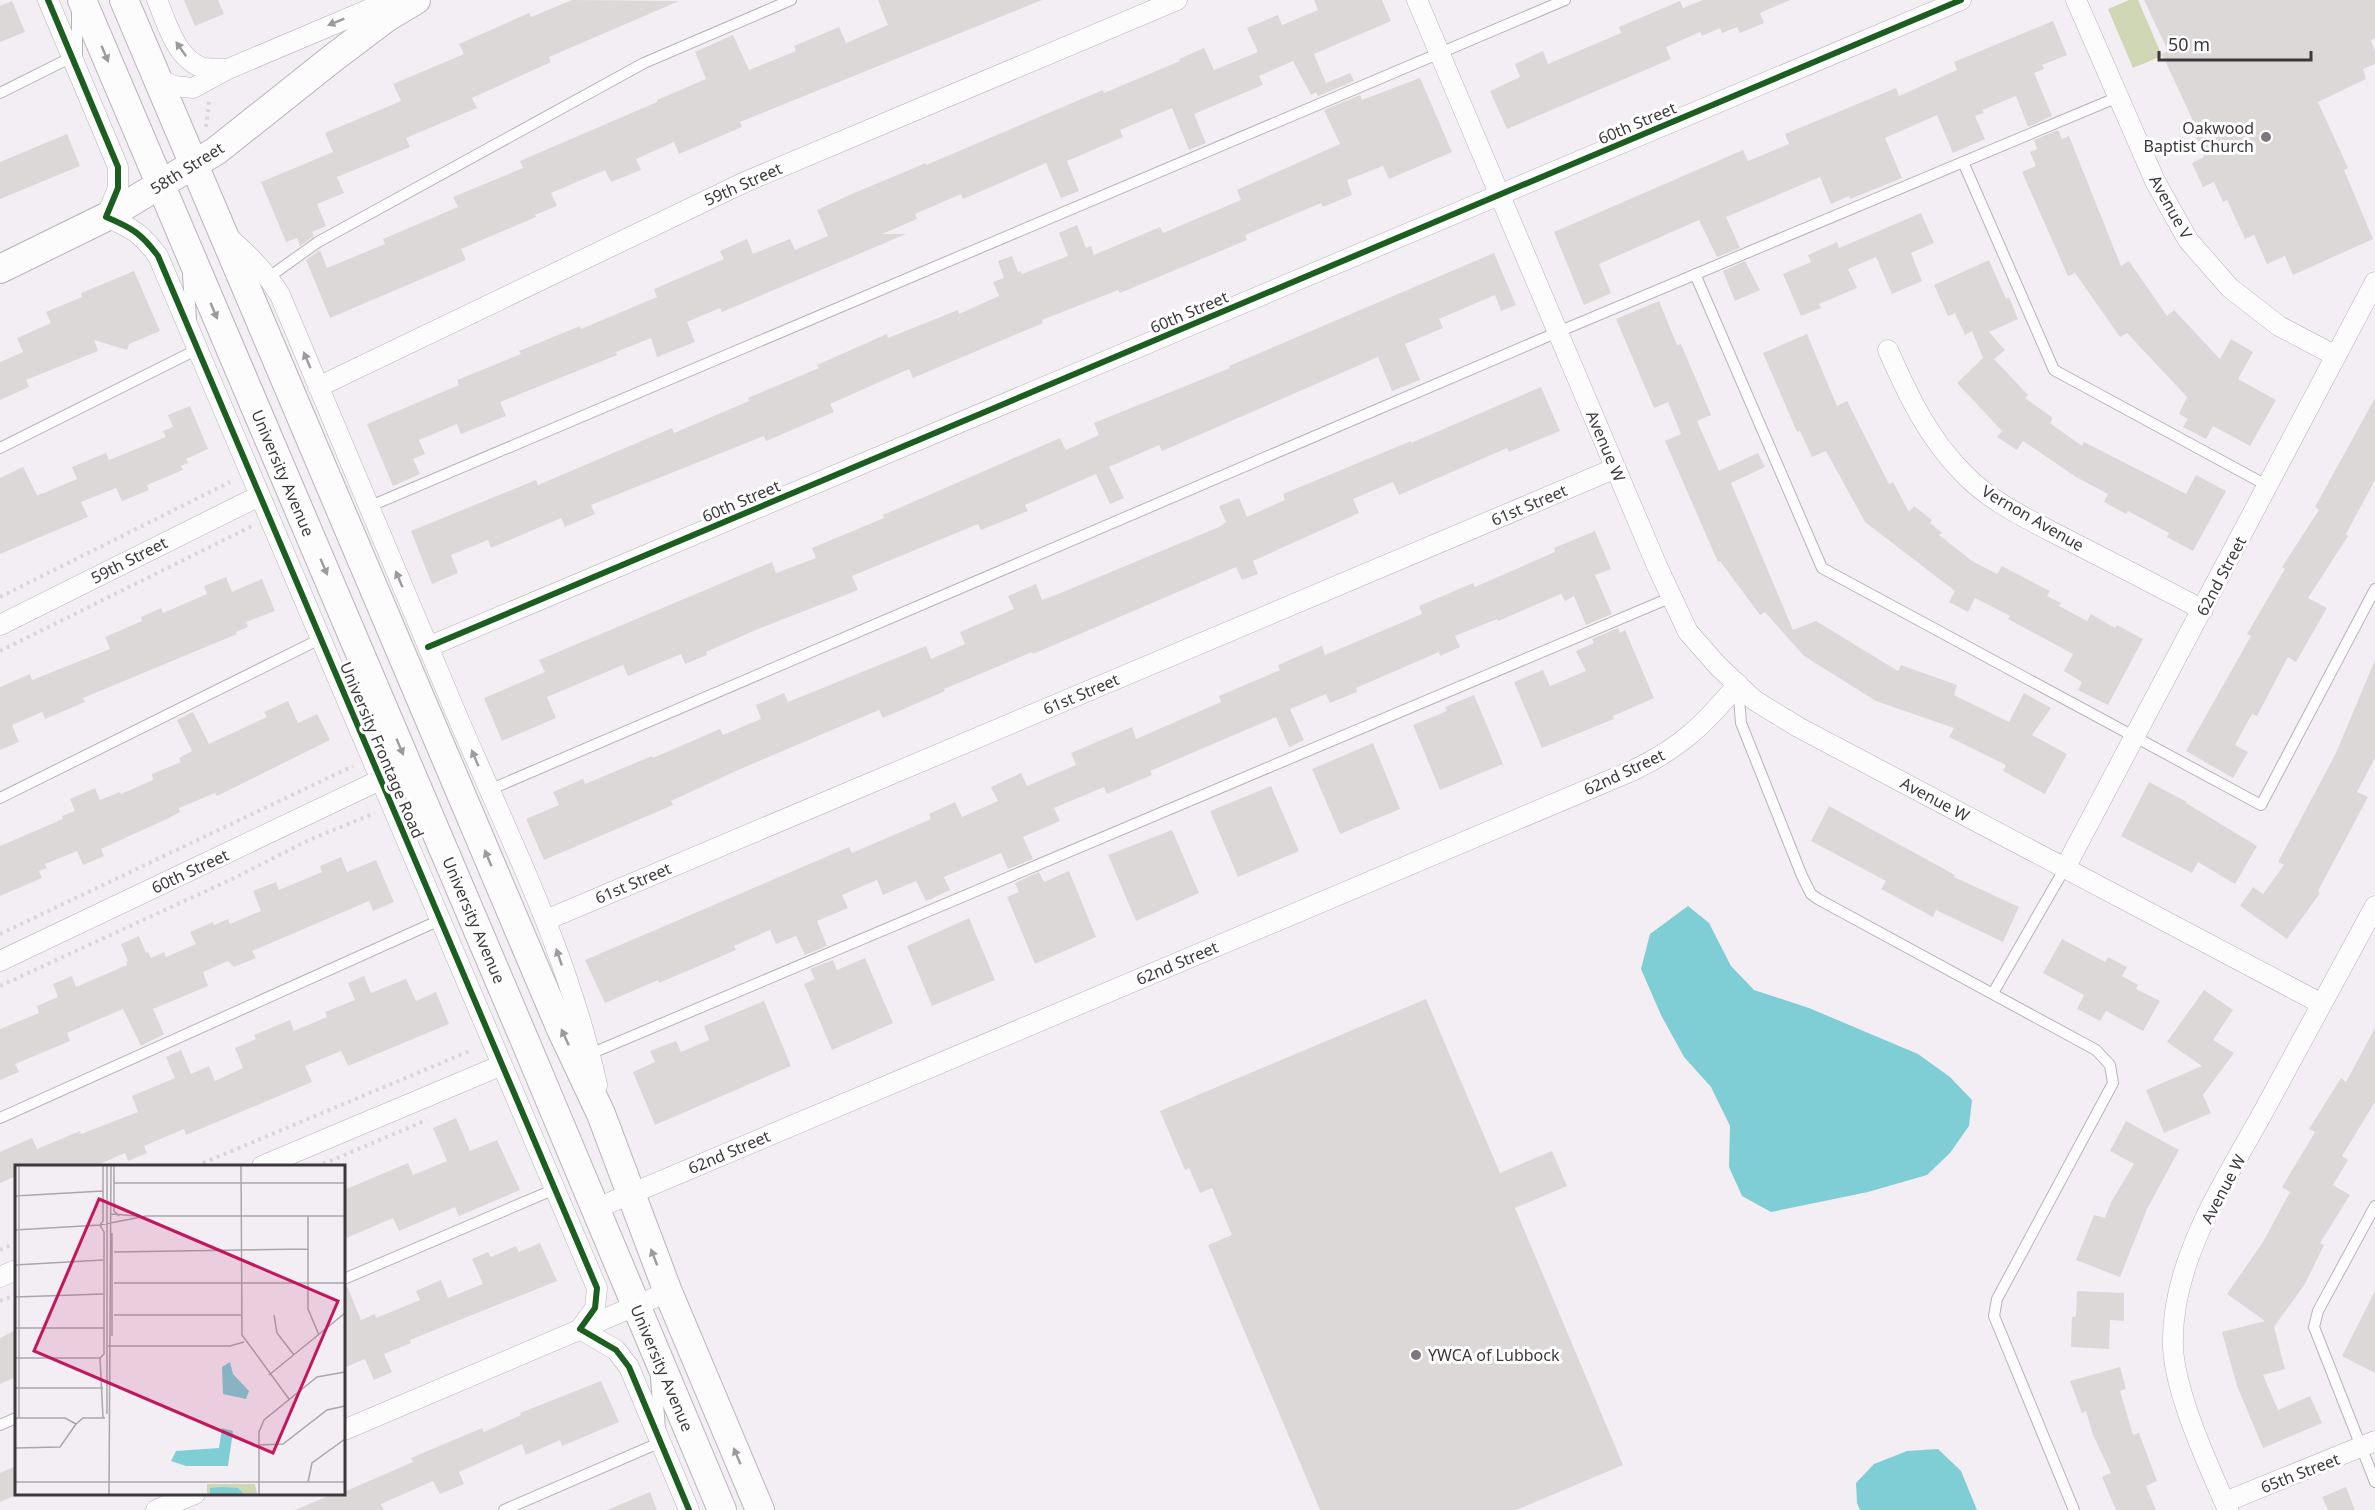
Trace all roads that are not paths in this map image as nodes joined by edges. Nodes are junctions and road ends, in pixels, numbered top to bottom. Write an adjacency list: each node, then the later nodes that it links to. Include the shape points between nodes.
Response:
1 (48, 0): 15 (street)
2 (77, 0): 15 (lane)
3 (82, 0): 22 (main road, University Avenue, one-way to 22)
4 (124, 0): 17 (main road)
5 (157, 0): 16 (street, one-way to 5, via 204,68 187,57 177,45)
6 (391, 0): 16 (street, one-way to 16)
7 (416, 0): 21 (main road, 58th Street, via 386,18 216,152)
8 (791, 0): 29 (lane, via 644,63 318,242)
9 (1177, 0): 35 (street, 59th Street, via 745,182)
10 (1417, 0): 14 (street, Avenue W)
11 (1565, 0): 14 (lane)
12 (1961, 0): 23 (street, 60th Street)
13 (2076, 0): 19 (street, Avenue V)
14 (1440, 53): 23 (street, Avenue W); 40 (lane)
15 (75, 63): 18 (lane); 24 (street, via 118,167 118,188)
16 (228, 69): 17 (street, via 193,88 174,86)
17 (156, 78): 21 (main road)
18 (0, 93)
19 (2118, 97): 20 (lane); 34 (street, Avenue V, via 2155,181 2188,240 2230,288 2279,326)
20 (1963, 162): 28 (lane); 38 (lane, via 2054,370)
21 (193, 165): 22 (main road, 58th Street); 25 (main road)
22 (162, 184): 24 (main road, 58th Street); 26 (main road, University Avenue)
23 (1500, 195): 31 (street, Avenue W); 46 (street, 60th Street)
24 (106, 217): 27 (main road, 58th Street); 32 (street, University Frontage Road, via 134,229 148,242 158,256)
25 (222, 231): 29 (street); 61 (main road, one-way to 25, via 560,1027)
26 (186, 245): 32 (lane); 67 (main road, University Avenue, one-way to 67)
27 (0, 269)
28 (1695, 274): 31 (lane); 48 (lane, via 1822,568)
29 (269, 277): 35 (street, one-way to 29)
30 (2375, 282): 34 (street, 62nd Street)
31 (1558, 332): 37 (street, Avenue W); 50 (lane)
32 (195, 341): 36 (lane); 39 (street, University Frontage Road)
33 (1888, 350): 43 (street, Vernon Avenue, via 1910,400 1933,438 1981,490)
34 (2336, 356): 38 (street, 62nd Street)
35 (318, 387): 40 (street)
36 (0, 448)
37 (1616, 468): 42 (street, Avenue W); 55 (street, 61st Street)
38 (2268, 486): 43 (street, 62nd Street)
39 (259, 495): 44 (street, 59th Street); 45 (street, University Frontage Road)
40 (368, 507): 46 (street, one-way to 40)
41 (2375, 589): 48 (lane, via 2261,805)
42 (1672, 597): 47 (street, Avenue W, via 1688,632); 59 (lane)
43 (2203, 610): 48 (street, 62nd Street)
44 (0, 625)
45 (320, 639): 49 (street, University Frontage Road); 51 (lane)
46 (428, 648): 50 (street, one-way to 46)
47 (1738, 684): 52 (street, Avenue W, via 1798,727); 57 (lane, via 1741,723 1811,894); 65 (street, 62nd Street, via 1674,749 1634,770)
48 (2136, 736): 52 (street, 62nd Street)
49 (380, 780): 54 (street, University Frontage Road); 56 (street, 60th Street)
50 (489, 790): 55 (street)
51 (0, 798)
52 (2065, 868): 57 (lane); 58 (street, Avenue W)
53 (2375, 906): 58 (street)
54 (440, 920): 60 (street, University Frontage Road); 62 (lane)
55 (546, 920): 59 (street, one-way to 55)
56 (0, 961)
57 (1993, 993): 88 (lane, via 2096,1050 2113,1073 2113,1083 1997,1299 1994,1316)
58 (2322, 1004): 82 (street, Avenue W, via 2207,1216 2184,1270 2175,1314 2173,1348 2181,1389)
59 (590, 1054): 61 (street)
60 (502, 1065): 63 (street); 64 (street, University Frontage Road)
61 (601, 1114): 65 (main road)
62 (0, 1118)
63 (267, 1165)
64 (555, 1188): 70 (lane); 73 (street, University Frontage Road, via 597,1288 595,1308)
65 (630, 1194): 67 (street, 62nd Street); 71 (main road, one-way to 65)
66 (2375, 1206): 79 (lane, via 2318,1311 2314,1327)
67 (595, 1209): 72 (main road, University Avenue)
68 (15, 1270): 69 (street)
69 (0, 1277)
70 (345, 1278)
71 (668, 1292): 72 (street); 87 (main road, one-way to 71)
72 (636, 1306): 73 (street); 74 (main road, University Avenue)
73 (580, 1329): 77 (street); 78 (street, via 616,1350 629,1367)
74 (653, 1347): 78 (lane); 86 (main road, University Avenue)
75 (15, 1418): 76 (lane)
76 (0, 1425)
77 (345, 1430)
78 (660, 1442): 84 (lane); 85 (street)
79 (2368, 1445): 80 (lane); 82 (street, 65th Street)
80 (2375, 1482)
81 (193, 1495): 83 (street)
82 (2227, 1506)
83 (156, 1510)
84 (504, 1510)
85 (689, 1510)
86 (722, 1510)
87 (760, 1510)
88 (2074, 1510)

